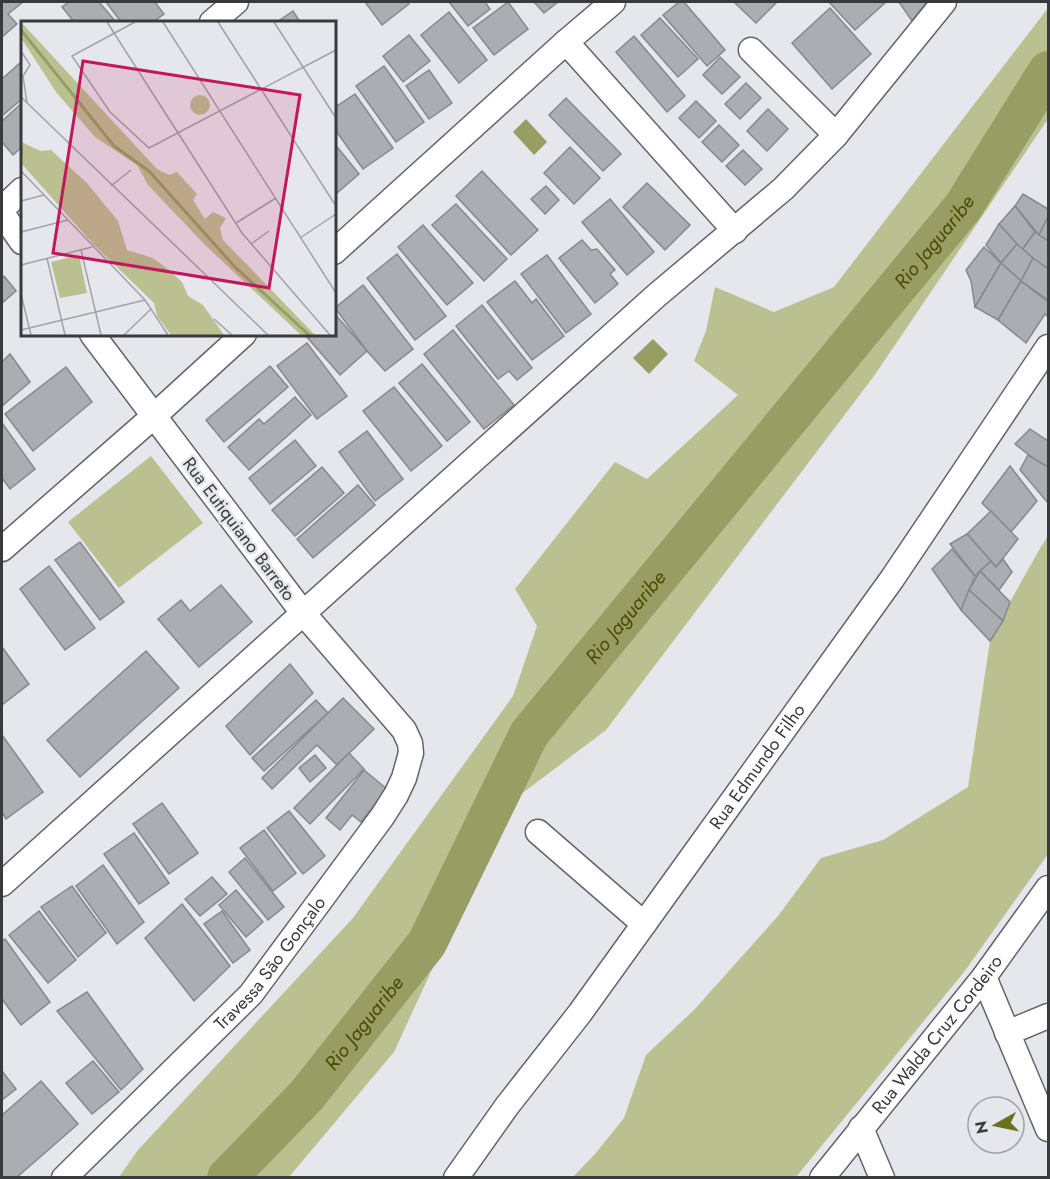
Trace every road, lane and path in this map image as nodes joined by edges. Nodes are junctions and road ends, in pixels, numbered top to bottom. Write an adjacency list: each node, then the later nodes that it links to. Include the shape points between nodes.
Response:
1 (236, 2): 4 (street)
2 (614, 2): 5 (street)
3 (944, 2): 7 (street)
4 (213, 21)
5 (567, 42): 10 (street); 12 (street)
6 (752, 50): 7 (street)
7 (836, 135): 10 (street)
8 (21, 191): 9 (street)
9 (2, 211): 11 (street)
10 (735, 231): 18 (street, via 657,295)
11 (21, 240)
12 (336, 250)
13 (93, 336): 16 (street, Rua Eutiquiano Barreto)
14 (242, 336): 16 (street)
15 (1048, 347): 23 (street, Rua Edmundo Filho, via 892,579)
16 (153, 417): 17 (street); 18 (street, Rua Eutiquiano Barreto)
17 (2, 549)
18 (303, 613): 19 (street, Rua Eutiquiano Barreto); 21 (street)
19 (392, 717): 29 (street, Travessa São Gonçalo, via 404,730 411,753 404,778 382,817 251,994)
20 (538, 832): 23 (street)
21 (2, 884)
22 (1048, 888): 24 (street, Rua Walda Cruz Cordeiro)
23 (644, 924): 30 (street, Rua Edmundo Filho)
24 (984, 977): 26 (street); 27 (street, Rua Walda Cruz Cordeiro)
25 (1048, 1016): 26 (street)
26 (1007, 1033): 28 (street)
27 (861, 1128): 31 (street, Rua Walda Cruz Cordeiro); 32 (street)
28 (1048, 1129)
29 (64, 1178)
30 (456, 1178)
31 (822, 1178)
32 (882, 1178)

